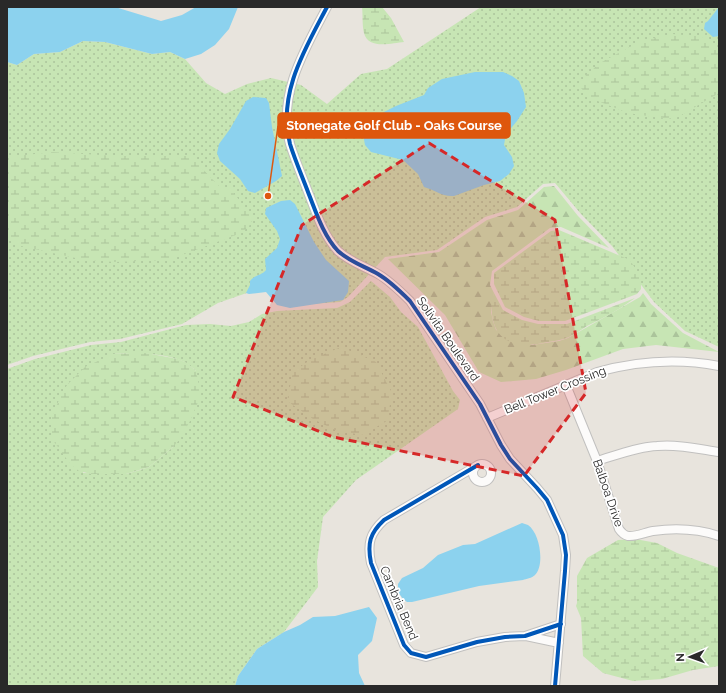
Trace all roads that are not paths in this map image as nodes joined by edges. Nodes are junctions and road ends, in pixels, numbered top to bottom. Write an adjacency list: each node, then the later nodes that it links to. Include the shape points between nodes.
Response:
1 (327, 7): 4 (street, Solivita Boulevard, via 297,65 289,98 290,143 305,184 329,240 346,257 391,282 410,301)
2 (719, 366): 3 (street, Bell Tower Crossing, via 689,362 648,362 597,372)
3 (566, 385): 4 (street, Bell Tower Crossing); 6 (street, Balboa Drive)
4 (487, 418): 9 (street, Solivita Boulevard, via 510,459 547,500 563,536 566,555)
5 (719, 452): 6 (street, via 684,446 658,446)
6 (597, 460): 8 (street, Balboa Drive, via 618,528 624,534 633,536 681,530)
7 (478, 465): 10 (street, Cambria Bend, via 384,520 375,528 370,541 371,563 404,644 411,653 426,657 477,642)
8 (719, 536)
9 (561, 624): 10 (street, Cambria Bend); 11 (street, Solivita Boulevard)
10 (525, 636): 11 (street)
11 (559, 643): 12 (street, Solivita Boulevard)
12 (555, 686)

